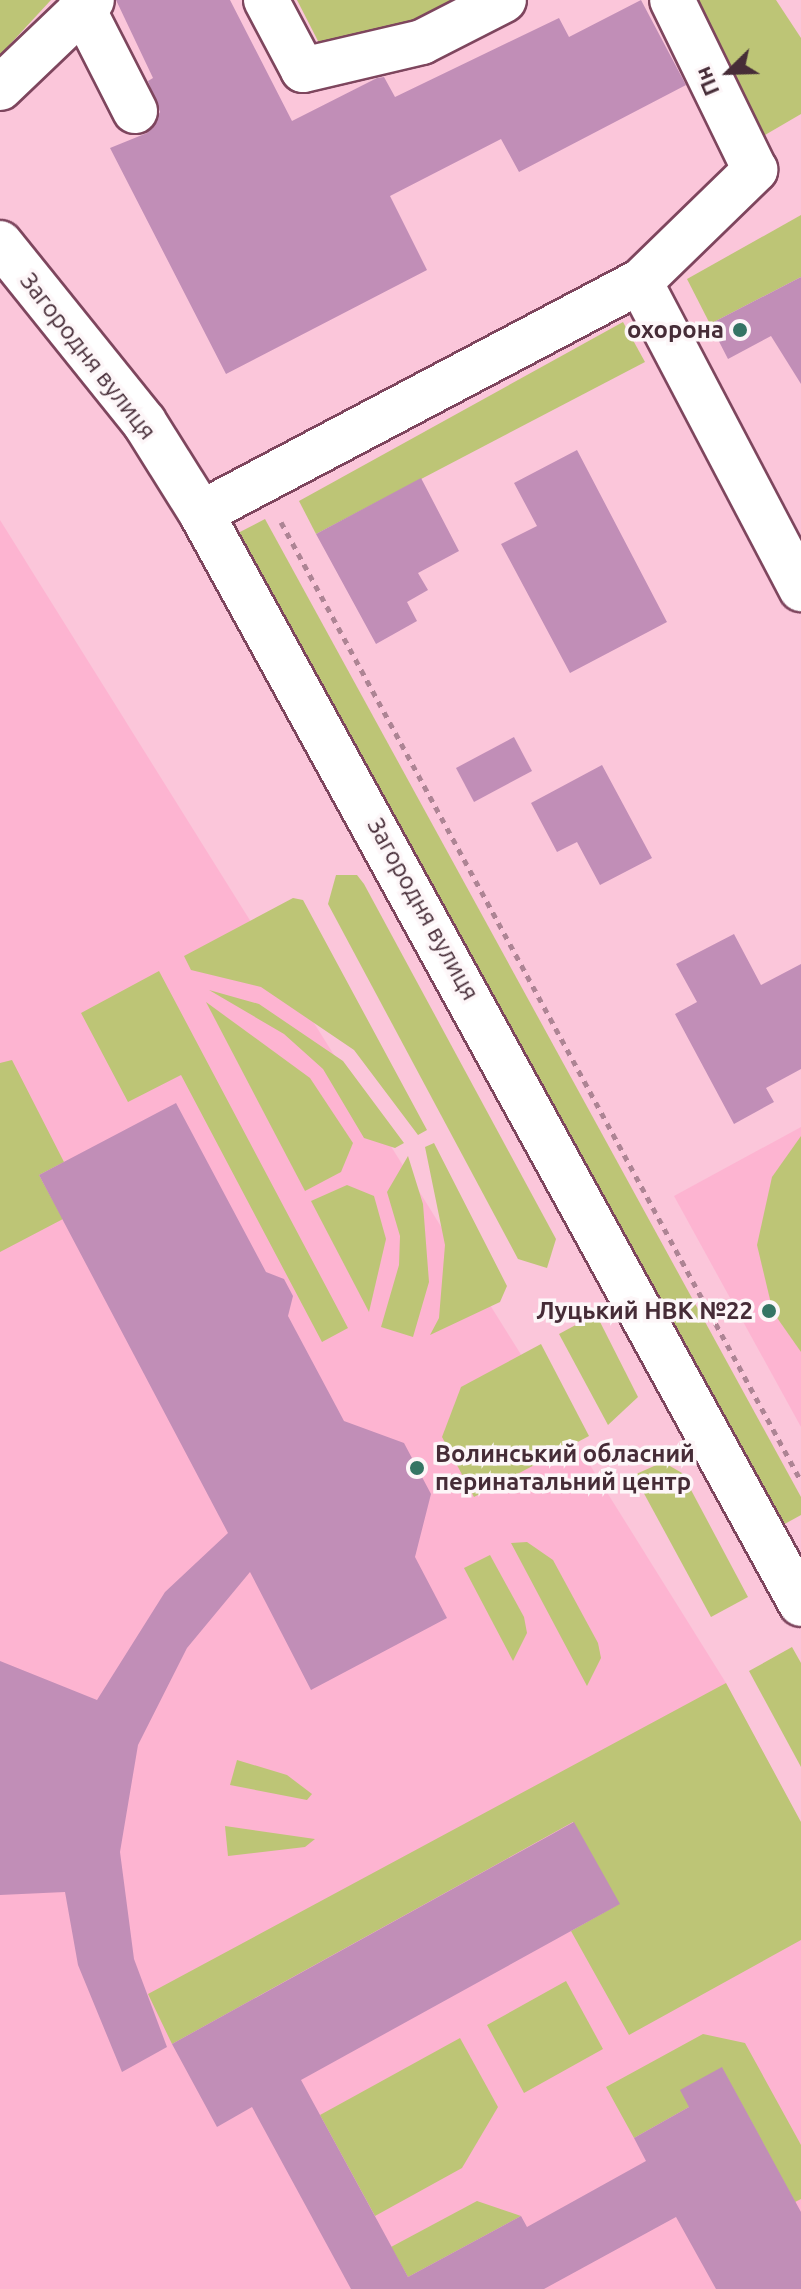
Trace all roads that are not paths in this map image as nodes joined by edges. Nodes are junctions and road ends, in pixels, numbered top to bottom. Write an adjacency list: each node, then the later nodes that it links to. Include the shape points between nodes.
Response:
1 (266, 0): 2 (street, via 303,70 422,42)
2 (504, 0)
3 (672, 0): 8 (street, via 755,170)
4 (86, 3): 5 (street); 6 (street)
5 (0, 88)
6 (135, 111)
7 (0, 243): 9 (street, Загородня вулиця, via 144,422)
8 (640, 282): 9 (street); 10 (street)
9 (201, 513): 11 (street, Загородня вулиця)
10 (801, 589)
11 (786, 1542): 12 (street, Загородня вулиця)
12 (801, 1604)

